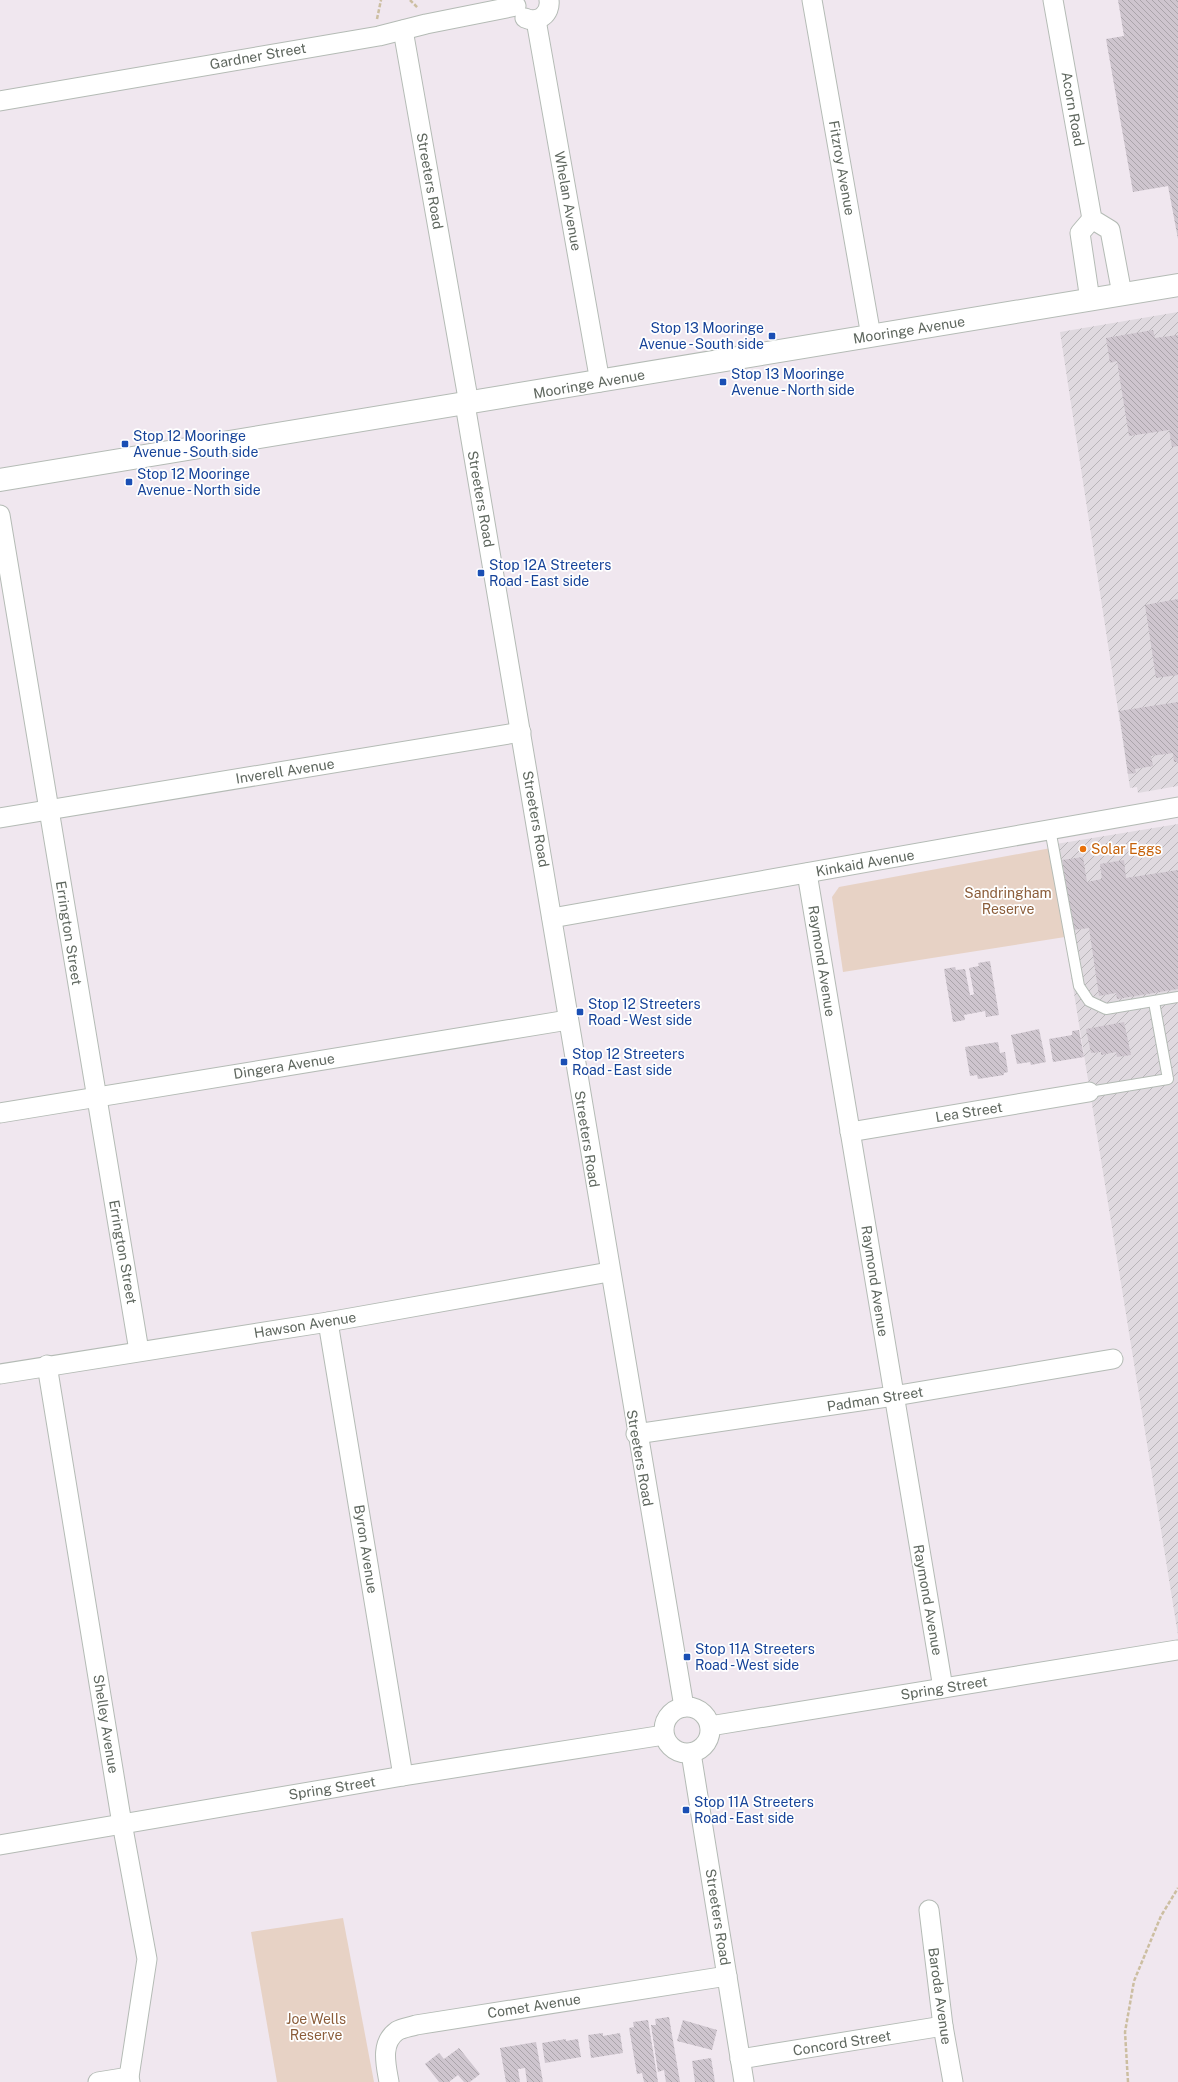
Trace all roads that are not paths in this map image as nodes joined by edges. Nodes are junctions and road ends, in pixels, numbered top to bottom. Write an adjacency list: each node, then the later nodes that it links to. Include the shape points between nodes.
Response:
1 (812, 0): 12 (street, Fitzroy Avenue)
2 (1053, 0): 8 (street, Acorn Road)
3 (553, 1): 5 (street, via 546,14)
4 (516, 3): 5 (street, via 523,17); 6 (street, Gardner Street)
5 (536, 20): 13 (street, Whelan Avenue)
6 (403, 30): 7 (street, Gardner Street); 14 (street, Streeters Road)
7 (0, 101)
8 (1092, 219): 10 (street, via 1110,230); 11 (street, via 1080,233)
9 (1178, 285): 10 (street, Mooringe Avenue)
10 (1122, 294): 11 (street, Mooringe Avenue)
11 (1090, 300): 12 (street, Mooringe Avenue)
12 (871, 336): 13 (street, Mooringe Avenue)
13 (600, 382): 14 (street, Mooringe Avenue)
14 (467, 404): 15 (street, Mooringe Avenue); 17 (street, Streeters Road)
15 (0, 480)
16 (0, 515): 19 (street, Errington Street)
17 (521, 732): 19 (street, Inverell Avenue); 23 (street, Streeters Road)
18 (1178, 807): 21 (street, Kinkaid Avenue)
19 (48, 810): 20 (street, Inverell Avenue); 28 (street, Errington Street)
20 (0, 818)
21 (1050, 829): 22 (street, Kinkaid Avenue); 25 (lane, via 1079,986 1083,994 1088,1001 1106,1009)
22 (807, 873): 23 (street, Kinkaid Avenue); 30 (street, Raymond Avenue)
23 (552, 918): 26 (street, Streeters Road)
24 (1178, 997): 25 (lane)
25 (1154, 1002): 27 (lane, via 1168,1079)
26 (568, 1020): 28 (street, Dingera Avenue); 31 (street, Streeters Road)
27 (1088, 1092): 30 (street, Lea Street)
28 (96, 1096): 29 (street, Dingera Avenue); 33 (street, Errington Street)
29 (0, 1113)
30 (850, 1132): 37 (street, Raymond Avenue)
31 (609, 1272): 32 (street, Hawson Avenue); 38 (street, Streeters Road)
32 (328, 1322): 33 (street, Hawson Avenue); 45 (street, Byron Avenue)
33 (139, 1351): 35 (street, Hawson Avenue)
34 (1114, 1359): 37 (street, Padman Street)
35 (47, 1365): 36 (street, Hawson Avenue); 46 (street, Shelley Avenue)
36 (0, 1374)
37 (894, 1396): 38 (street, Padman Street); 40 (street, Raymond Avenue)
38 (636, 1434): 41 (street, Streeters Road)
39 (1177, 1650): 40 (street, Spring Street)
40 (943, 1688): 42 (street, Spring Street)
41 (684, 1707): 42 (street, via 700,1710); 43 (street, via 673,1712 666,1720)
42 (710, 1726): 44 (street, via 709,1736 704,1745)
43 (664, 1735): 44 (street, via 676,1750); 45 (street, Spring Street)
44 (691, 1752): 49 (street, Streeters Road)
45 (403, 1776): 46 (street, Spring Street)
46 (122, 1823): 47 (street, Spring Street); 52 (street, Shelley Avenue, via 147,1959)
47 (0, 1845)
48 (929, 1910): 50 (street, Baroda Avenue)
49 (727, 1976): 51 (street, Streeters Road); 54 (street, Comet Avenue, via 416,2025 397,2031 388,2041 385,2054)
50 (944, 2026): 51 (street, Concord Street); 56 (street, Baroda Avenue)
51 (740, 2059): 55 (street, Streeters Road)
52 (130, 2080): 53 (street)
53 (98, 2082)
54 (390, 2082)
55 (744, 2082)
56 (953, 2082)

